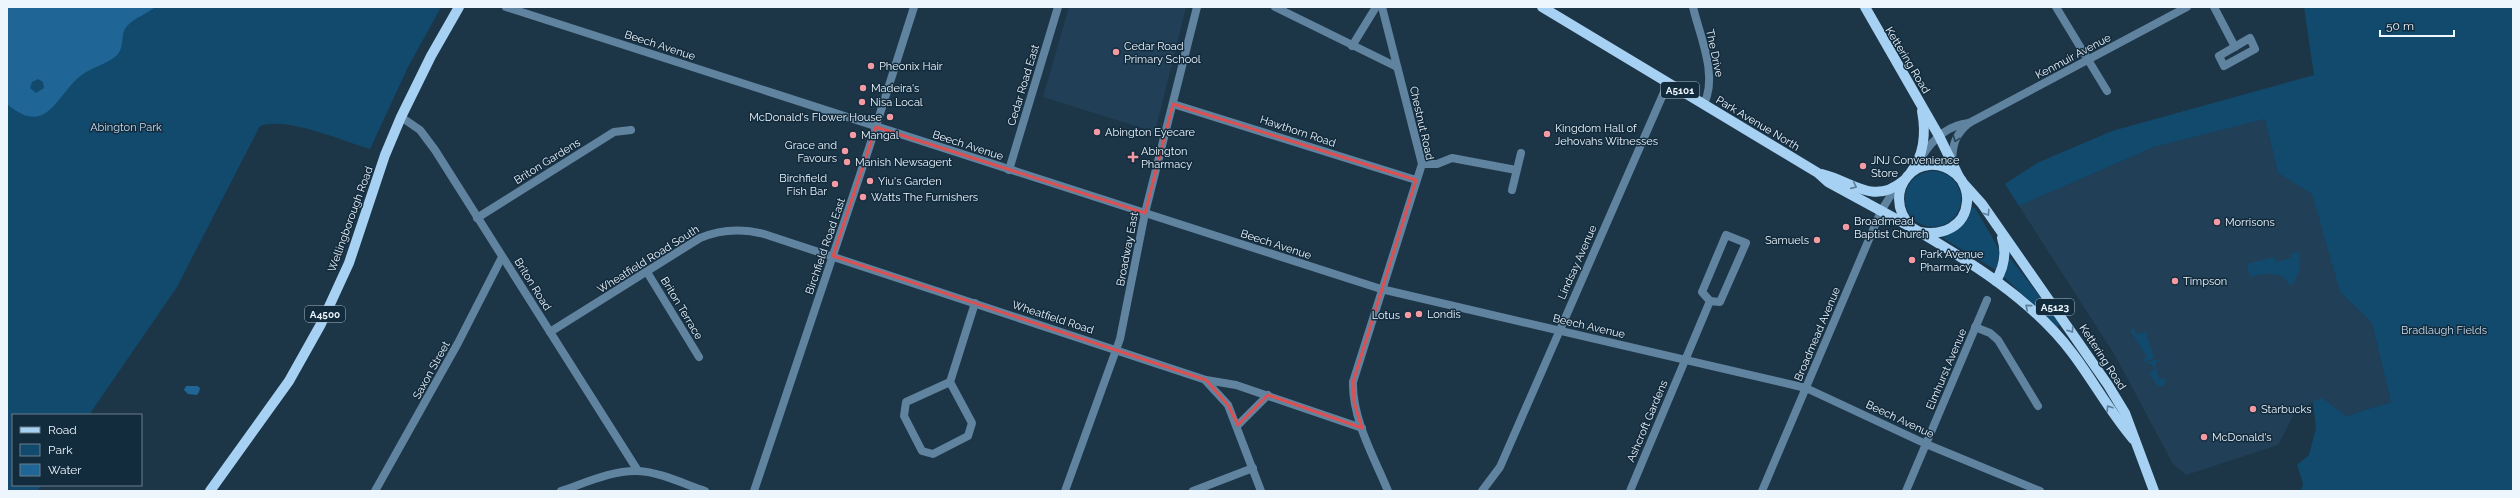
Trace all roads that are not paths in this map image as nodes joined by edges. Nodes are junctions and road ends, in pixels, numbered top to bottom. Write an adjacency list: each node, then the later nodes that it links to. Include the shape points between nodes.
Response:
1 (459, 7): 24 (main road, Wellingborough Road / A4500)
2 (506, 7): 26 (street, Beech Avenue)
3 (914, 7): 26 (street, Birchfield Road East)
4 (1058, 7): 33 (street, Cedar Road East)
5 (1197, 7): 21 (street, Broadway East)
6 (1275, 7): 15 (street)
7 (1376, 7): 15 (street)
8 (1382, 7): 18 (street, Chestnut Road)
9 (1542, 7): 19 (main road, Park Avenue North / A5101)
10 (1693, 7): 22 (street, The Drive, via 1710,77 1709,94)
11 (1865, 7): 23 (main road, Kettering Road / A5123)
12 (2056, 7): 17 (street)
13 (2187, 7): 17 (street, Kenmuir Avenue)
14 (2214, 7): 16 (street)
15 (1352, 46): 18 (street)
16 (2235, 47)
17 (2089, 60): 20 (street); 25 (street, Kenmuir Avenue)
18 (1397, 67): 31 (street, Chestnut Road)
19 (1668, 83): 22 (main road, Park Avenue North / A5101); 56 (street, Lindsay Avenue)
20 (2107, 91)
21 (1173, 104): 38 (street, Hawthorn Road); 42 (street, Broadway East)
22 (1704, 104): 35 (main road, Park Avenue North / A5101)
23 (1920, 104): 28 (main road, Kettering Road / A5123); 32 (main road, Kettering Road / A5123, via 1924,131)
24 (401, 117): 43 (street, Briton Road, via 427,138); 72 (main road, Wellingborough Road / A4500, via 383,161 349,263 320,324 289,381)
25 (1969, 123): 28 (street, Kenmuir Avenue, via 1959,124); 30 (street, Kenmuir Avenue, one-way to 30, via 1958,133 1953,143)
26 (876, 127): 33 (street, Beech Avenue); 47 (street, Birchfield Road East)
27 (630, 130): 43 (street, Briton Gardens, via 614,132)
28 (1939, 136): 30 (main road, Kettering Road / A5123); 32 (street, Kenmuir Avenue, via 1934,139)
29 (1521, 152): 34 (street)
30 (1952, 160): 37 (main road, Kettering Road / A5123)
31 (1422, 164): 34 (street, via 1437,164 1452,158); 38 (street, Chestnut Road)
32 (1917, 164): 36 (main road, Kettering Road / A5123)
33 (1009, 170): 42 (street, Beech Avenue)
34 (1516, 170): 40 (street)
35 (1818, 173): 39 (main road, Park Avenue North / A5101, one-way to 39, via 1873,193); 41 (main road, Park Avenue North / A5101, via 1828,182)
36 (1908, 176): 37 (main road, via 1931,165 1950,169); 39 (main road); 44 (main road, via 1898,200 1904,219)
37 (1961, 179): 45 (main road, via 1966,189 1967,206 1959,222 1941,233); 46 (main road, Kettering Road / A5123, one-way to 46, via 1982,204)
38 (1416, 180): 51 (street, Chestnut Road)
39 (1896, 187): 41 (street, Broadmead Avenue)
40 (1512, 190)
41 (1881, 211): 44 (main road, Park Avenue North / A5101); 63 (street, Broadmead Avenue)
42 (1145, 213): 51 (street, Beech Avenue); 58 (street, Broadway East)
43 (477, 218): 48 (street, Briton Road)
44 (1911, 226): 45 (main road)
45 (1920, 232): 50 (main road, Kettering Road / A5123)
46 (2001, 234): 50 (main road, Kettering Road, via 2005,257 2002,272); 68 (main road, Kettering Road / A5123, one-way to 68, via 2064,319 2108,385 2124,413)
47 (833, 256): 49 (street, Wheatfield Road South, via 755,231 729,230 700,238); 54 (street, Wheatfield Road); 76 (street, Birchfield Road East)
48 (502, 257): 57 (street, Briton Road); 73 (street, Saxon Street, via 451,356)
49 (647, 272): 57 (street, Wheatfield Road South); 59 (street, Briton Terrace)
50 (1996, 281): 68 (main road, Kettering Road / A5123, one-way to 50, via 2073,354 2049,326)
51 (1381, 289): 56 (street, Beech Avenue); 67 (street, Chestnut Road, via 1353,382 1354,402)
52 (1987, 300): 55 (street, Elmhurst Avenue)
53 (1710, 301): 53 (street, via 1702,292 1726,235 1746,243 1720,302); 60 (street, Ashcroft Gardens)
54 (975, 302): 58 (street, Wheatfield Road); 62 (street)
55 (1975, 327): 65 (street, via 1990,333 1998,340); 69 (street, Elmhurst Avenue)
56 (1559, 331): 60 (street, Beech Avenue); 81 (street, Lindsay Avenue, via 1500,467)
57 (550, 332): 71 (street, Briton Road)
58 (1117, 350): 61 (street, Wheatfield Road); 77 (street, Broadway East)
59 (699, 357)
60 (1685, 360): 63 (street, Beech Avenue); 82 (street, Ashcroft Gardens)
61 (1206, 380): 64 (street, Wheatfield Road, via 1236,385); 66 (street, via 1228,405)
62 (950, 382): 62 (street, via 972,423 968,436 933,454 922,451 904,416 906,402)
63 (1806, 388): 69 (street, Beech Avenue); 83 (street, Broadmead Avenue)
64 (1268, 395): 66 (street); 67 (street, Wheatfield Road)
65 (2038, 406)
66 (1238, 425): 70 (street)
67 (1362, 428): 80 (street, Chestnut Road)
68 (2133, 439): 86 (main road, Kettering Road / A5123)
69 (1926, 444): 84 (street, Elmhurst Avenue); 85 (street, Beech Avenue)
70 (1253, 468): 78 (street); 79 (street)
71 (638, 471): 74 (street, via 609,475); 75 (street)
72 (210, 491)
73 (375, 491)
74 (561, 491)
75 (705, 491)
76 (754, 491)
77 (1064, 491)
78 (1193, 491)
79 (1261, 491)
80 (1388, 491)
81 (1482, 491)
82 (1630, 491)
83 (1762, 491)
84 (1906, 491)
85 (2040, 491)
86 (2154, 491)

